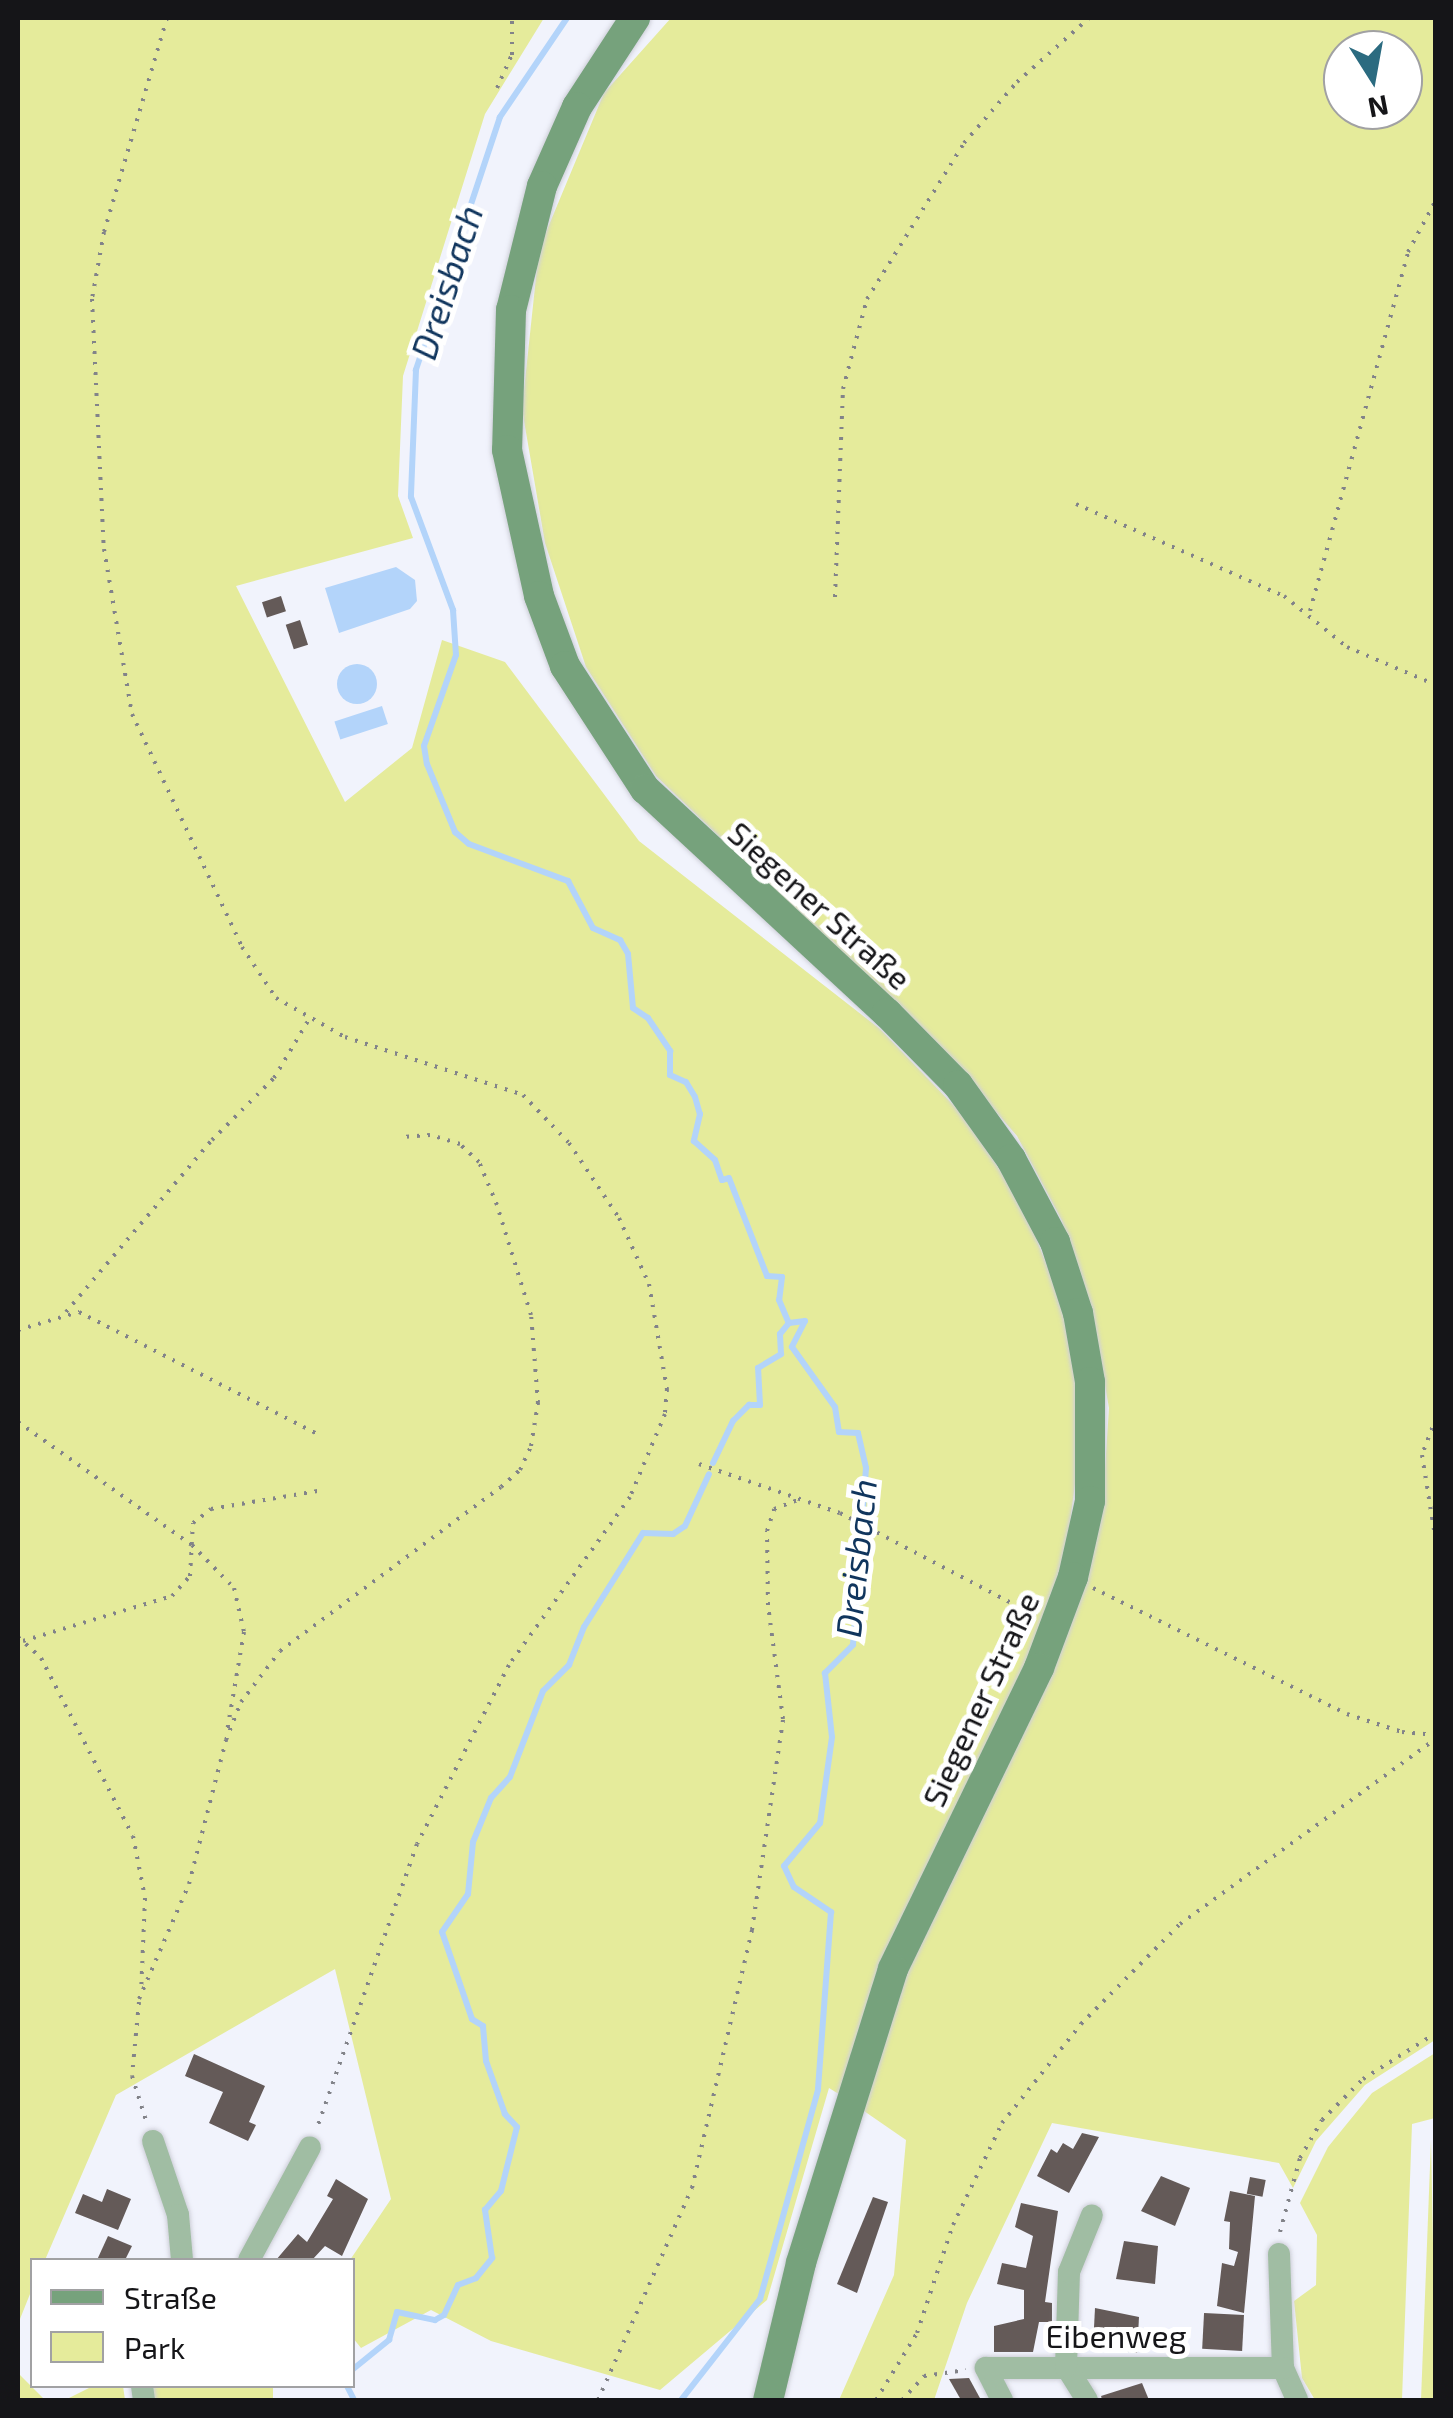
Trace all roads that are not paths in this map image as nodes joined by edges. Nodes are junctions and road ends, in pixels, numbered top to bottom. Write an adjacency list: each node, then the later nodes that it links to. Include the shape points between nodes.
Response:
1 (634, 18): 10 (main road, Siegener Straße, via 576,107 542,186 511,310 506,400 514,505 539,596 566,666 656,800 958,1085 1011,1159 1055,1242 1078,1313 1090,1382 1090,1501 1073,1578 1039,1668 893,1969 796,2280)
2 (154, 2140): 6 (street, via 178,2215)
3 (310, 2147): 7 (street)
4 (1092, 2214): 8 (street, via 1068,2272)
5 (1280, 2254): 9 (street)
6 (182, 2258)
7 (250, 2258)
8 (1066, 2367): 9 (street, Eibenweg); 11 (street, Eibenweg, via 986,2368); 12 (street)
9 (1283, 2368): 13 (street)
10 (768, 2400)
11 (1002, 2400)
12 (1087, 2400)
13 (1297, 2400)

